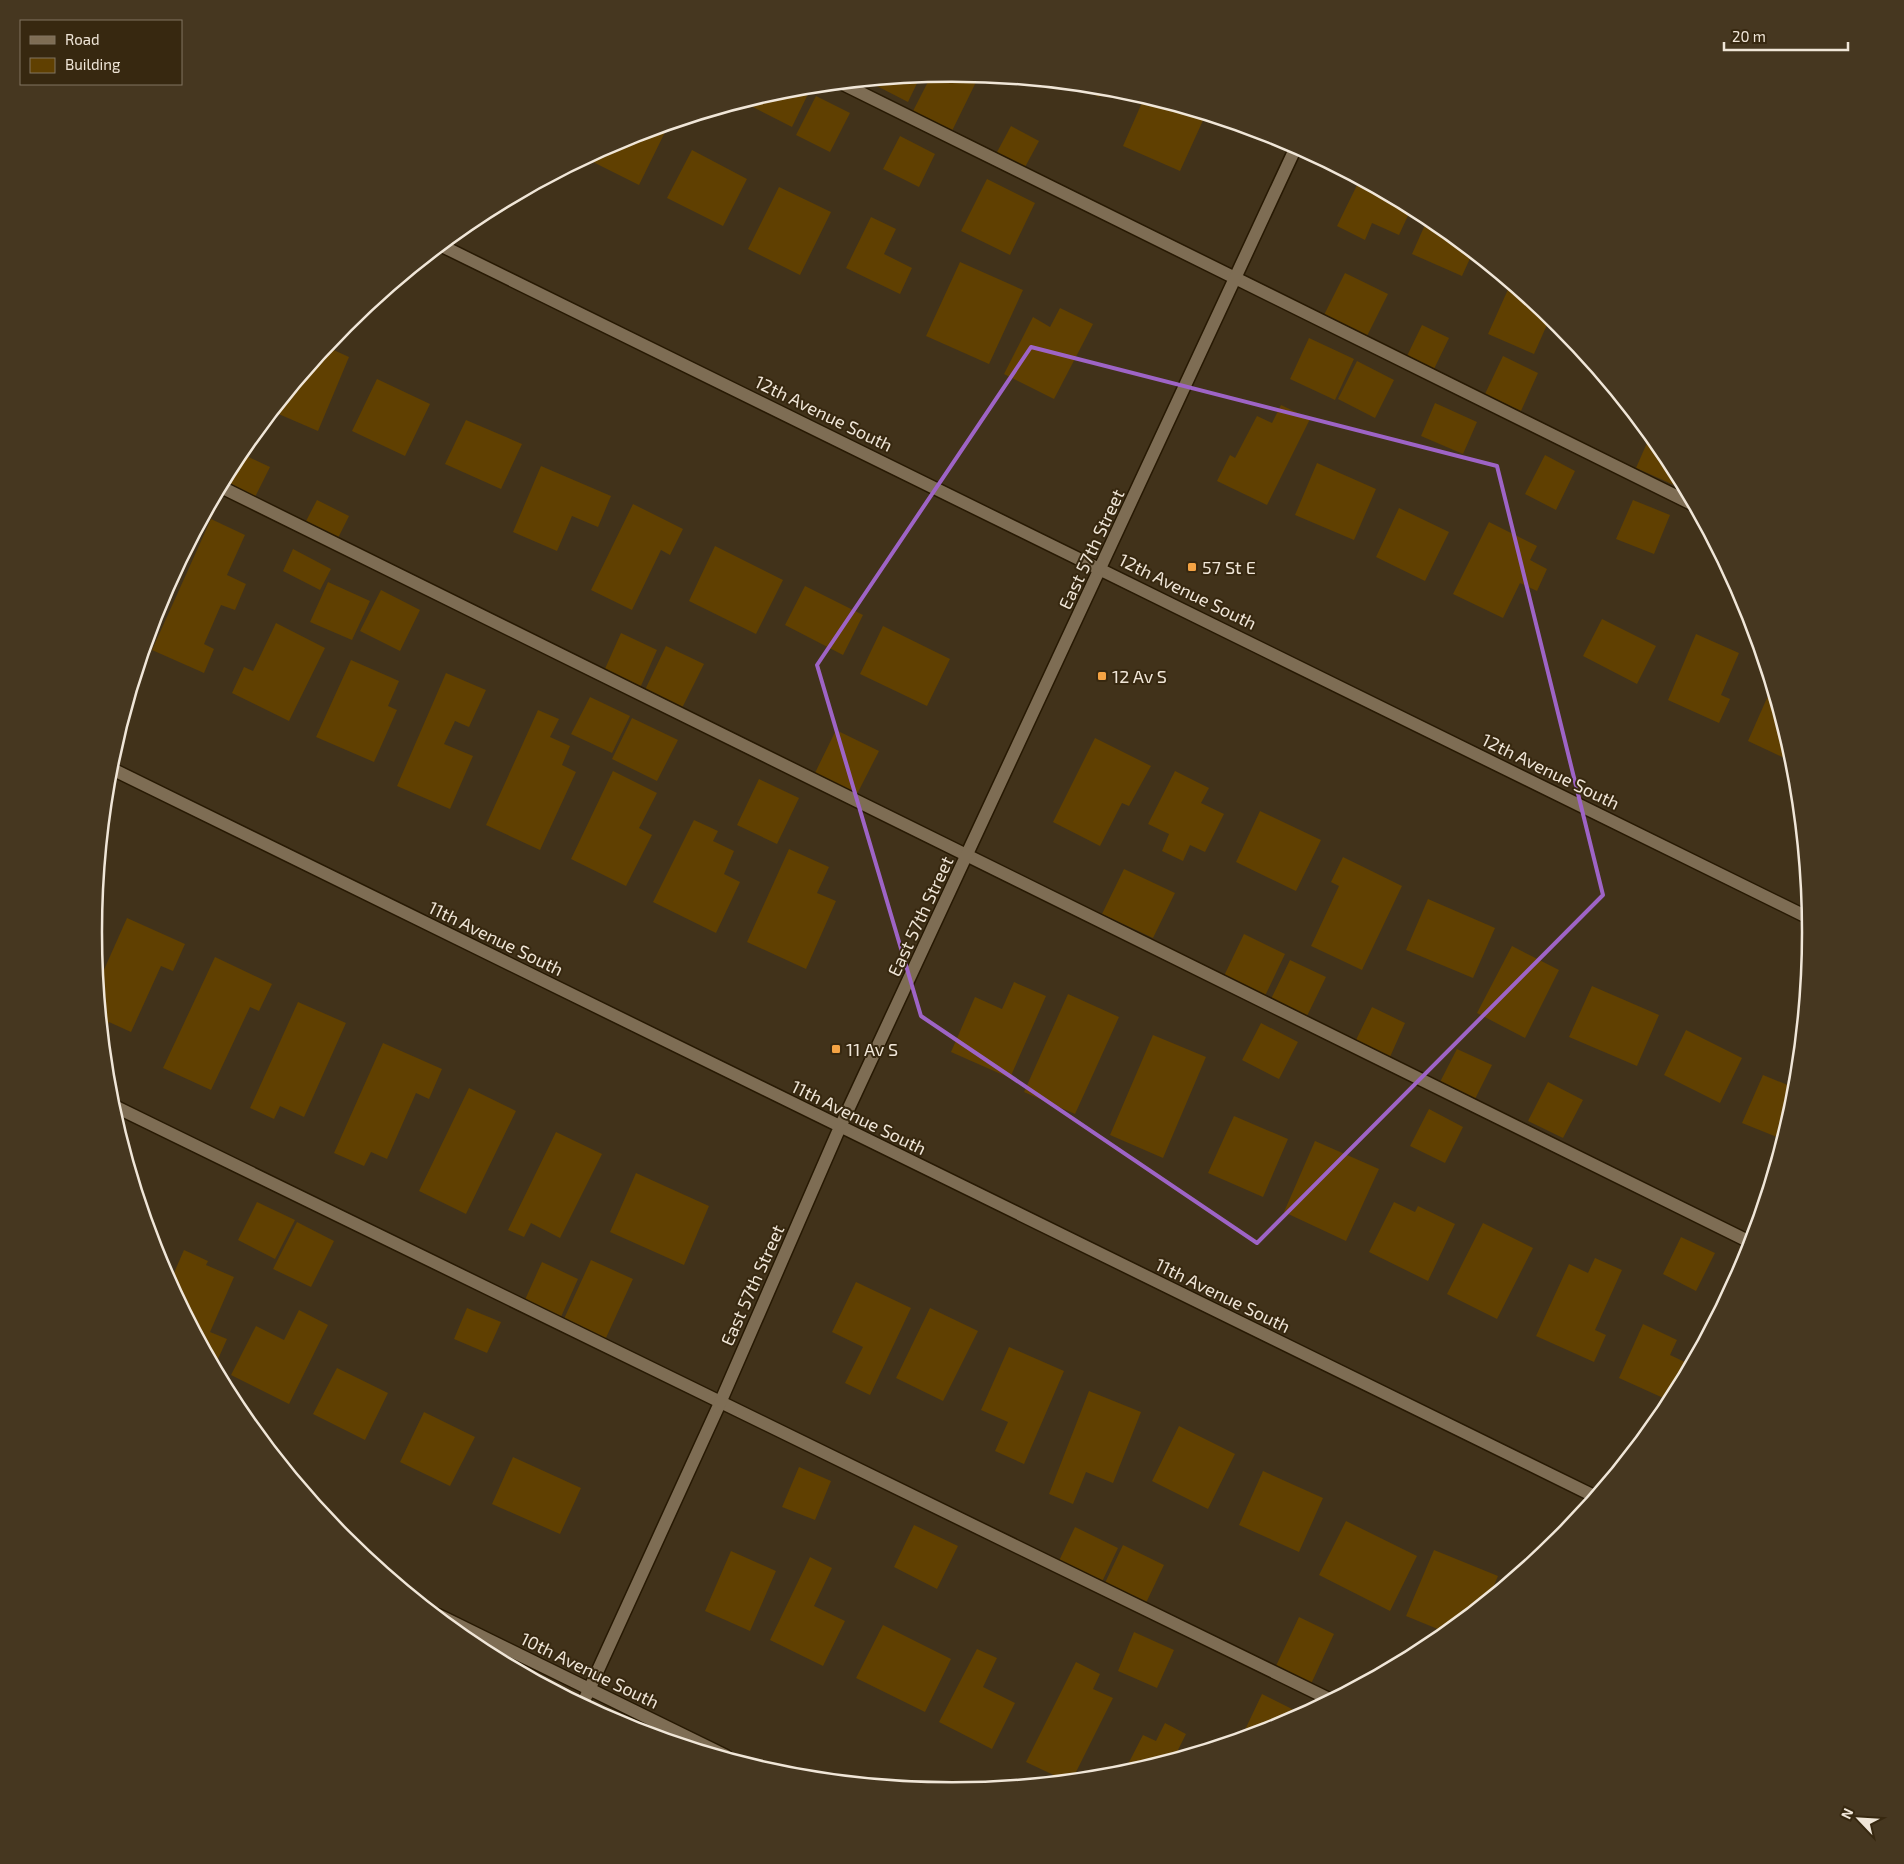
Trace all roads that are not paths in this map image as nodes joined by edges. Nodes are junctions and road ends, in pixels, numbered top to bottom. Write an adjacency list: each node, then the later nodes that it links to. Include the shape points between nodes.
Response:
1 (853, 89): 4 (street)
2 (1293, 154): 4 (street, East 57th Street)
3 (448, 249): 7 (street, 12th Avenue South)
4 (1236, 279): 6 (street); 7 (street, East 57th Street)
5 (226, 491): 9 (street)
6 (1683, 500)
7 (1101, 568): 9 (street, East 57th Street); 10 (street, 12th Avenue South)
8 (118, 772): 12 (street, 11th Avenue South)
9 (967, 855): 12 (street, East 57th Street); 13 (street)
10 (1801, 914)
11 (122, 1110): 14 (street)
12 (840, 1127): 14 (street, East 57th Street); 15 (street, 11th Avenue South)
13 (1744, 1239)
14 (720, 1403): 17 (street, East 57th Street); 18 (street)
15 (1589, 1494)
16 (473, 1633): 17 (street, 10th Avenue South)
17 (589, 1689): 19 (street, East 57th Street); 20 (street, 10th Avenue South)
18 (1323, 1696)
19 (585, 1698)
20 (697, 1742)

